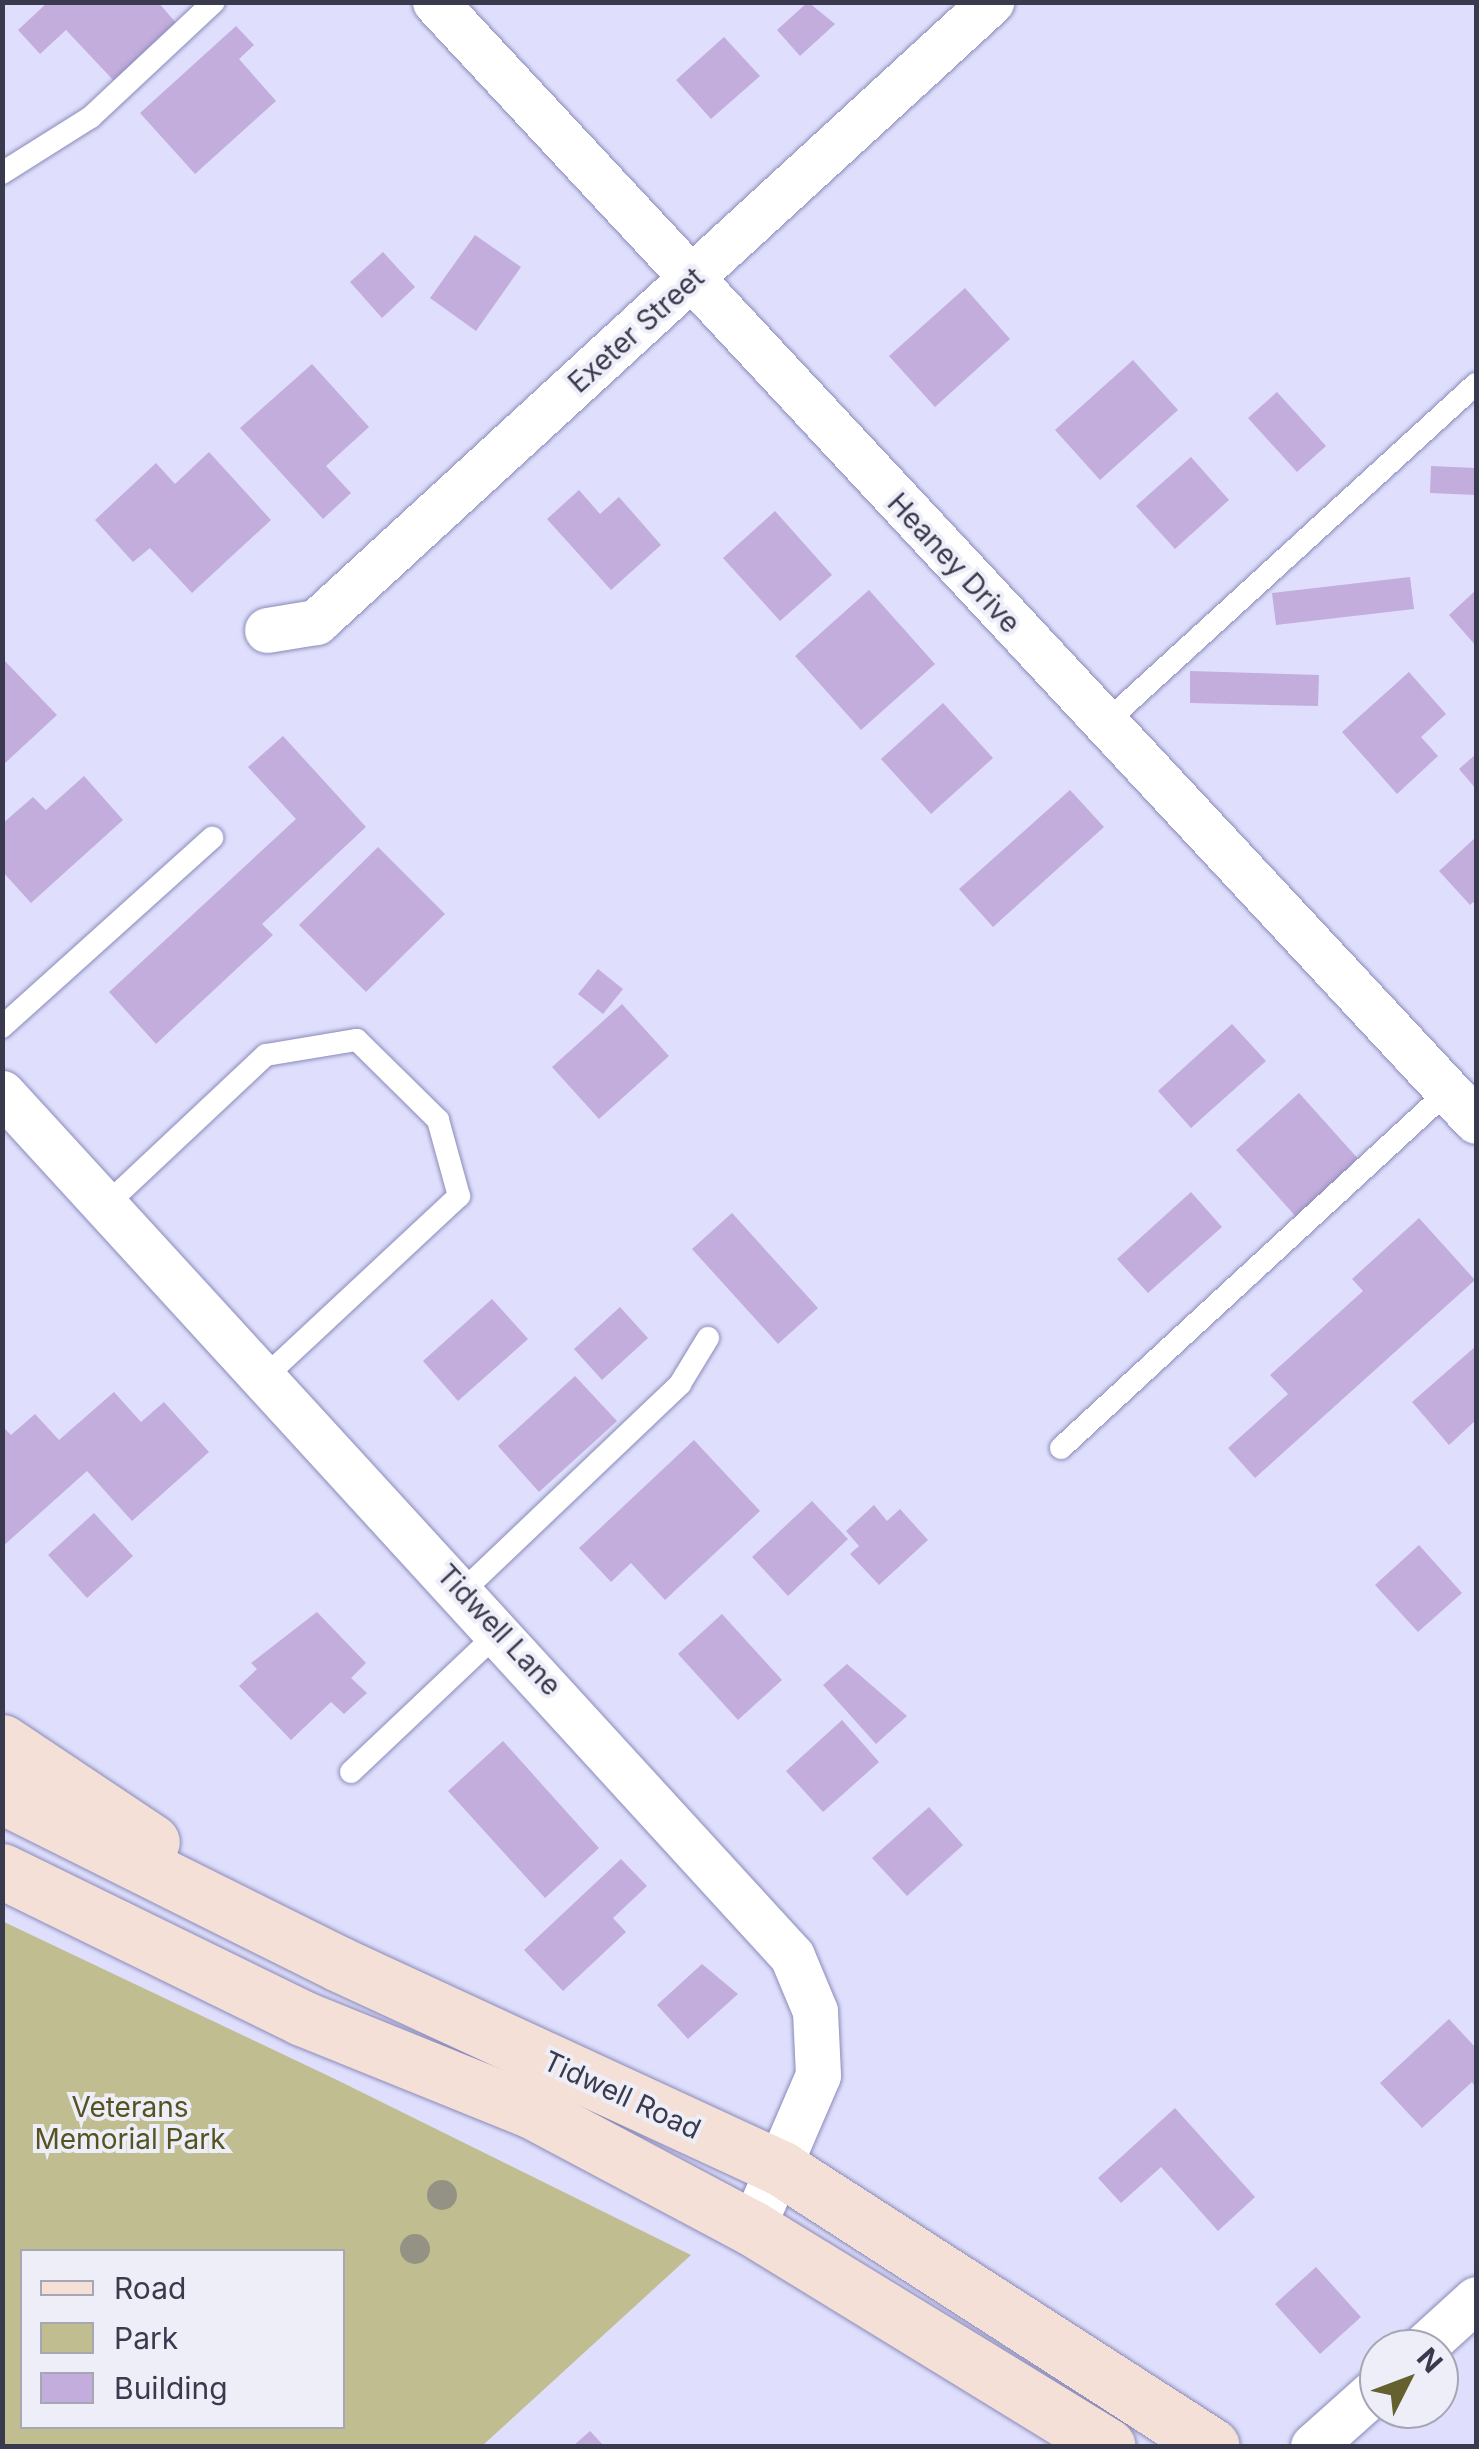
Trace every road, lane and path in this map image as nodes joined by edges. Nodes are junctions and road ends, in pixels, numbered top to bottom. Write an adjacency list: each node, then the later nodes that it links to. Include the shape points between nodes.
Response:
1 (214, 2): 4 (lane, via 91,116)
2 (435, 2): 5 (street, Heaney Drive)
3 (991, 2): 5 (street, Exeter Street)
4 (2, 173)
5 (689, 281): 7 (street, Exeter Street, via 316,622); 8 (street, Heaney Drive)
6 (1476, 384): 8 (lane)
7 (267, 630)
8 (1104, 724): 12 (street, Heaney Drive)
9 (212, 838): 10 (lane)
10 (2, 1027)
11 (2, 1093): 13 (street, Tidwell Lane)
12 (1462, 1106): 16 (lane)
13 (106, 1205): 15 (street, Tidwell Lane); 15 (lane, via 266,1055 358,1040 438,1120 459,1196)
14 (708, 1338): 17 (lane, via 680,1384)
15 (265, 1377): 17 (street, Tidwell Lane)
16 (1062, 1448)
17 (463, 1591): 18 (street, Tidwell Lane)
18 (500, 1631): 20 (lane); 24 (street, Tidwell Lane, via 758,1910 806,1981 820,2043 818,2074)
19 (2, 1742): 23 (main road)
20 (351, 1772)
21 (2, 1796): 23 (main road, Tidwell Road)
22 (2, 1871): 25 (main road, Tidwell Road, via 302,2018 530,2110)
23 (338, 1964): 24 (main road, Tidwell Road)
24 (782, 2170): 25 (street, Tidwell Lane); 30 (main road, Tidwell Road)
25 (752, 2228): 29 (main road, Tidwell Road)
26 (1476, 2298): 27 (street)
27 (1443, 2329)
28 (1359, 2405): 31 (street)
29 (1108, 2446)
30 (1212, 2446)
31 (1313, 2446)

